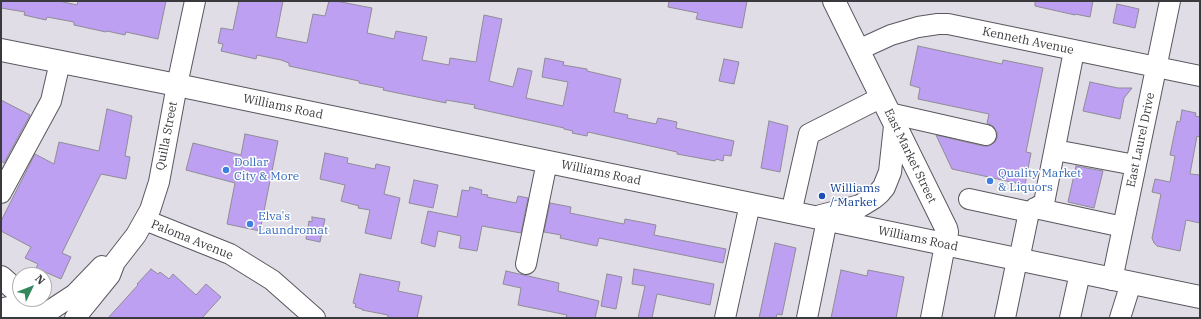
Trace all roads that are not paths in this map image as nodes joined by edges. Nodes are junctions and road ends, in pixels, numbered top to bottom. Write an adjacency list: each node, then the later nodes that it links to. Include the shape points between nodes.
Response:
1 (195, 1): 10 (street, Quilla Street)
2 (834, 1): 5 (main road, East Market Street)
3 (1170, 1): 8 (street, East Laurel Drive)
4 (1, 50): 7 (main road, Williams Road)
5 (858, 50): 6 (street, Kenneth Avenue, via 902,31 948,24); 11 (main road, East Market Street)
6 (1074, 51): 8 (street, Kenneth Avenue); 13 (street)
7 (60, 62): 10 (main road, Williams Road); 16 (street, via 52,102)
8 (1156, 67): 9 (street, Kenneth Avenue); 15 (street, East Laurel Drive)
9 (1200, 76)
10 (177, 85): 14 (main road, Williams Road); 22 (street, Quilla Street, via 159,182)
11 (889, 112): 12 (street); 20 (street, via 809,134); 21 (main road, via 890,172 884,187 860,206); 24 (main road, East Market Street, via 946,228)
12 (986, 135)
13 (1055, 150): 15 (street); 19 (street, via 1044,203)
14 (548, 162): 18 (main road, Williams Road); 27 (street)
15 (1135, 166): 23 (street, East Laurel Drive)
16 (1, 193)
17 (969, 199): 19 (street)
18 (750, 204): 20 (main road, Williams Road); 37 (street)
19 (1032, 210): 23 (street); 25 (street)
20 (791, 213): 21 (main road, Williams Road)
21 (821, 219): 24 (main road, Williams Road); 38 (street)
22 (145, 220): 26 (street, Quilla Street); 36 (street, Paloma Avenue, via 230,254 272,280)
23 (1123, 227): 30 (street, East Laurel Drive)
24 (945, 245): 25 (main road, Williams Road); 39 (street, East Market Street)
25 (1018, 260): 28 (main road, Williams Road); 40 (street)
26 (115, 262): 34 (street, Quilla Street, via 102,267 75,294); 35 (street, Quilla Street, via 110,275)
27 (526, 264)
28 (1080, 273): 30 (main road, Williams Road); 41 (street)
29 (1, 277): 31 (main road)
30 (1122, 282): 32 (main road, Williams Road); 42 (street, East Laurel Drive)
31 (12, 287)
32 (1200, 297)
33 (1, 310): 34 (main road)
34 (38, 310)
35 (76, 318)
36 (315, 318)
37 (726, 318)
38 (807, 318)
39 (931, 318)
40 (1005, 318)
41 (1070, 318)
42 (1120, 318)

